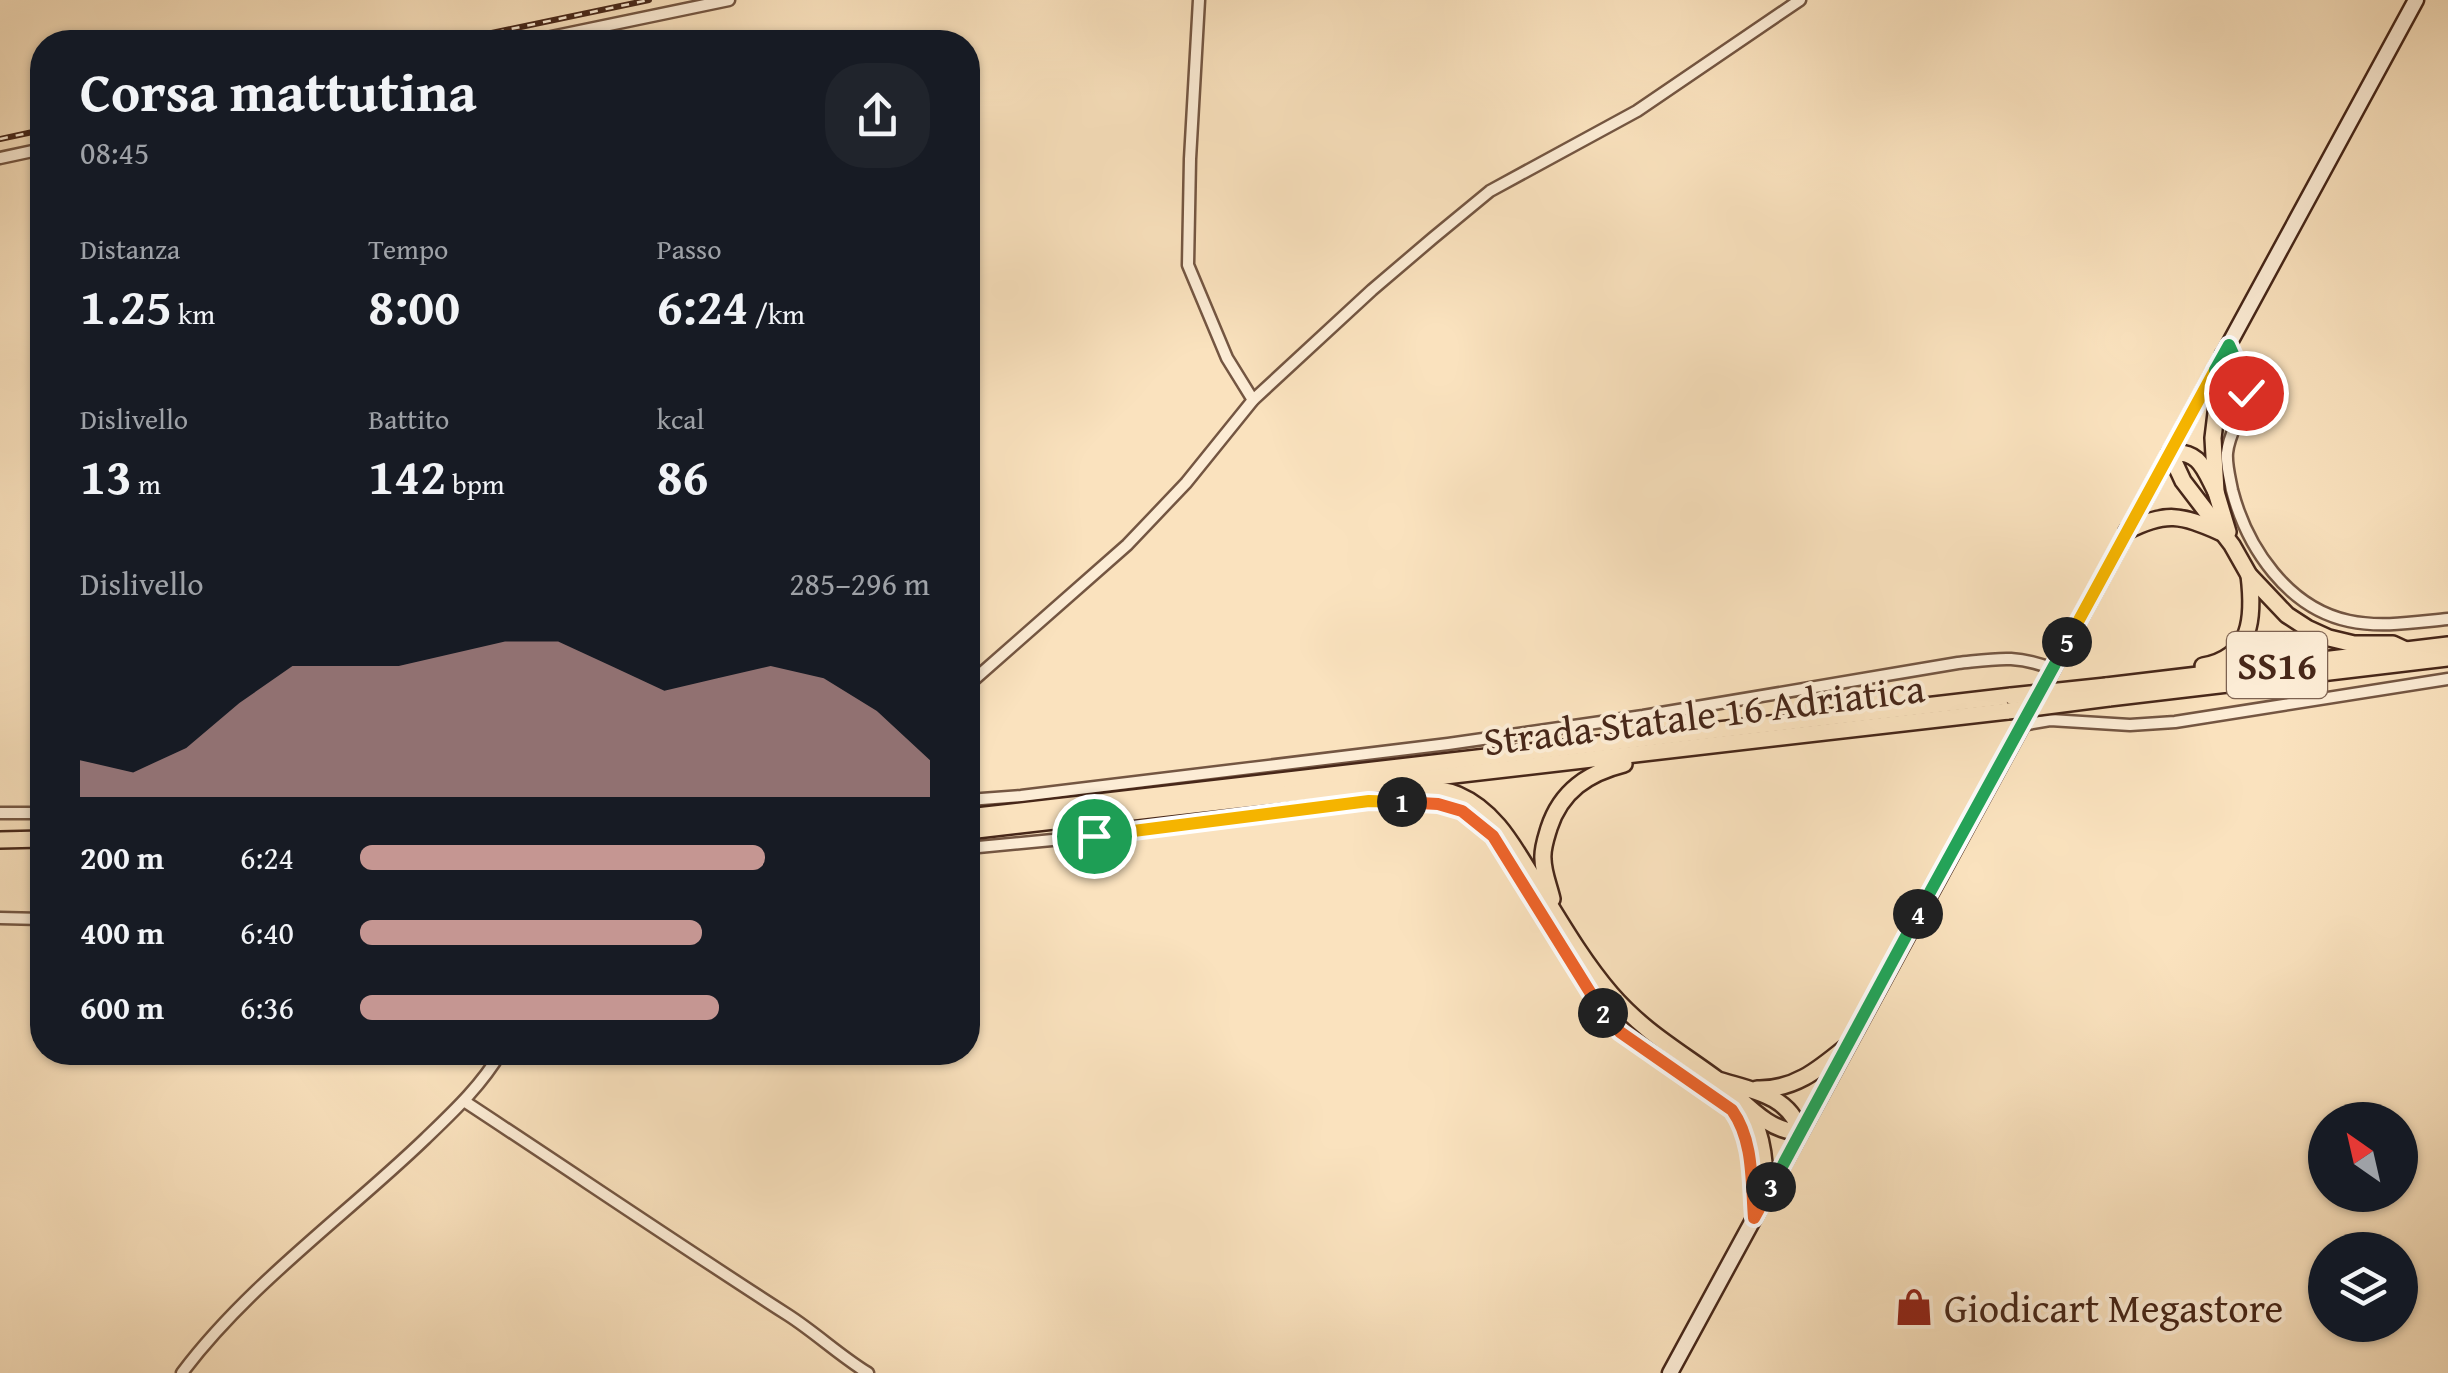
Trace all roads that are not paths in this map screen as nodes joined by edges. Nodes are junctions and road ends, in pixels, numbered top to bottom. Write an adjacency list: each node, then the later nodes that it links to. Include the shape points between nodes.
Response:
1 (729, 0): 5 (street)
2 (1199, 0): 9 (street, via 1188,265)
3 (1800, 0): 9 (street, via 1637,110 1490,191)
4 (2416, 0): 8 (main road)
5 (585, 30)
6 (30, 152): 7 (street)
7 (0, 158)
8 (2226, 350): 10 (main road); 11 (highway, SS16, via 2212,438); 15 (street, via 2246,393 2227,455 2230,478 2244,524 2272,572 2308,604 2350,622)
9 (1252, 400): 20 (street, via 1127,545)
10 (2170, 453): 11 (highway, SS16, via 2201,462); 12 (main road); 13 (highway, SS16)
11 (2216, 492): 13 (highway, SS16)
12 (2128, 531): 13 (highway, via 2171,517 2195,521); 19 (main road)
13 (2228, 540): 14 (highway, SS16)
14 (2250, 575): 17 (highway, SS16, via 2287,615 2328,638); 22 (highway, SS16, via 2252,617 2232,654)
15 (2448, 619)
16 (2448, 645): 17 (highway, Strada Statale 16 Adriatica / SS16)
17 (2406, 650): 22 (highway, Strada Statale 16 Adriatica / SS16)
18 (2448, 658): 22 (highway, Strada Statale 16 Adriatica / SS16)
19 (2052, 669): 24 (main road); 27 (street, via 2009,658 1958,663 1448,744)
20 (980, 674)
21 (2448, 678): 24 (street, via 2175,722)
22 (2107, 692): 23 (highway, Strada Statale 16 Adriatica / SS16, bridge)
23 (2010, 704): 25 (highway, Strada Statale 16 Adriatica / SS16); 30 (highway, Strada Statale 16 Adriatica / SS16)
24 (2022, 725): 40 (main road)
25 (1772, 737): 26 (highway, Strada Statale 16 Adriatica / SS16); 37 (highway, SS16, via 1719,752 1626,764 1582,780 1564,797 1545,840 1542,861)
26 (1346, 789): 33 (highway, Strada Statale 16 Adriatica / SS16); 37 (highway, SS16, via 1461,796 1496,822)
27 (980, 799)
28 (30, 812): 29 (street)
29 (0, 813)
30 (980, 815)
31 (0, 830): 32 (highway)
32 (30, 830)
33 (980, 830)
34 (0, 840): 35 (highway)
35 (30, 840)
36 (980, 847): 46 (street, via 1369,801 1462,811 1493,836 1620,1032 1732,1110 1746,1137)
37 (1555, 912): 42 (highway, SS16, via 1640,1024)
38 (0, 918): 39 (street)
39 (30, 919)
40 (1846, 1048): 42 (highway, SS16, via 1812,1074); 44 (main road)
41 (492, 1065): 43 (street)
42 (1745, 1096): 44 (highway, SS16, via 1778,1128); 44 (highway, SS16, via 1777,1100); 45 (highway, via 1762,1142)
43 (464, 1101): 47 (street, via 252,1296); 48 (street)
44 (1800, 1132): 45 (main road)
45 (1764, 1200): 46 (main road)
46 (1754, 1218): 49 (main road)
47 (182, 1373)
48 (868, 1373)
49 (1670, 1373)

